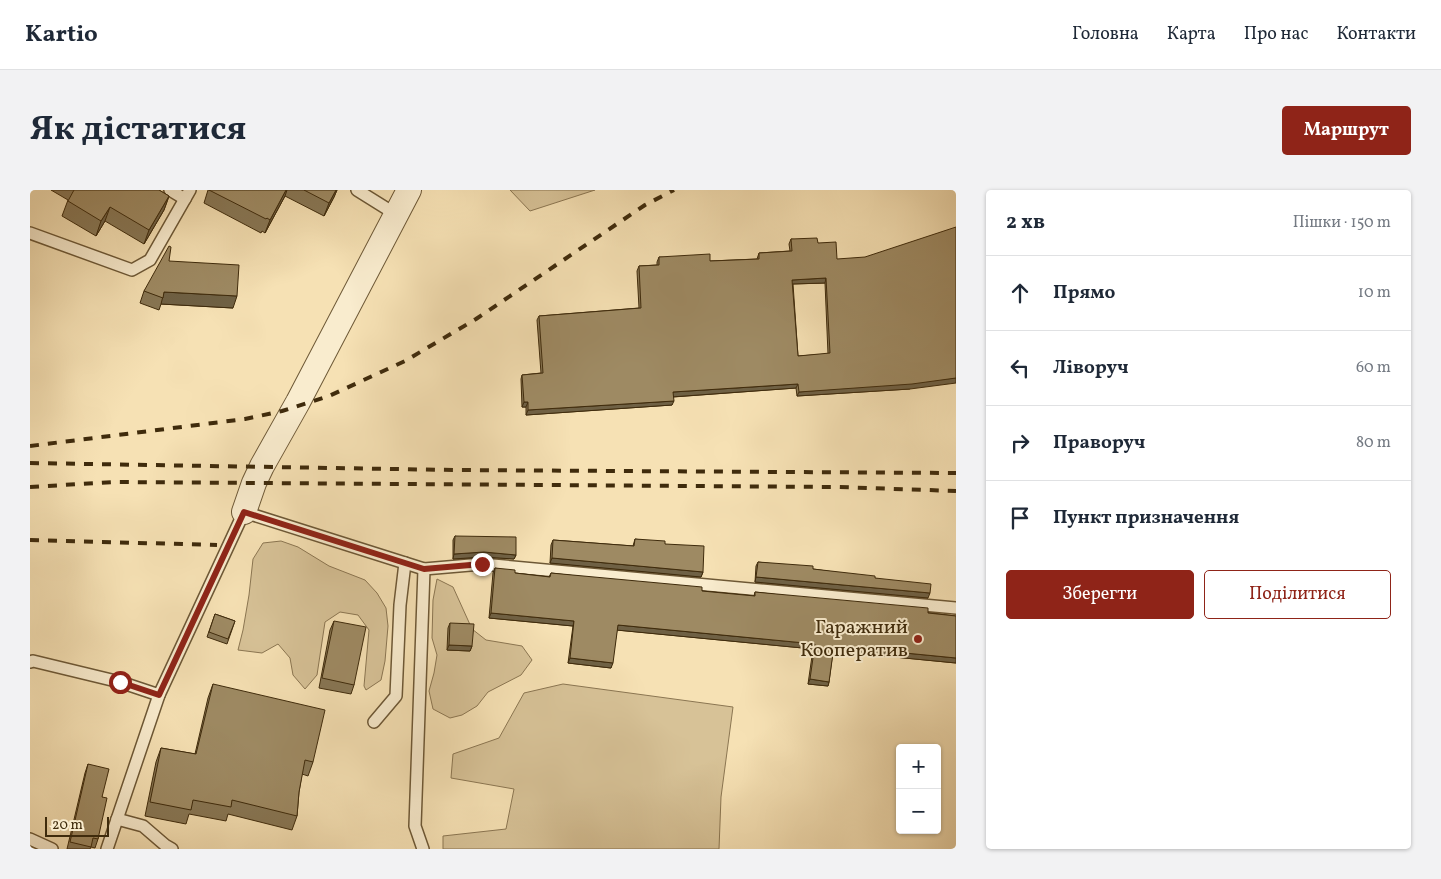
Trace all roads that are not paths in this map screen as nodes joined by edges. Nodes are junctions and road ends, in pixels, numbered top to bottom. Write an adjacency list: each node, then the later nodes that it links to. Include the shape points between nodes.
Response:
1 (170, 190): 4 (lane)
2 (357, 190): 5 (lane)
3 (409, 190): 5 (street)
4 (188, 194): 6 (lane, via 150,260 132,270)
5 (397, 215): 7 (street, via 262,466)
6 (30, 233)
7 (244, 512): 8 (lane); 12 (lane)
8 (405, 563): 9 (lane); 13 (lane, via 396,696)
9 (424, 569): 10 (lane, via 482,564); 19 (lane, via 415,826)
10 (956, 608)
11 (30, 662): 12 (lane, via 120,682)
12 (159, 695): 14 (lane)
13 (374, 722)
14 (117, 819): 17 (lane); 18 (lane, via 143,826)
15 (30, 839): 16 (lane)
16 (52, 849)
17 (107, 849)
18 (172, 849)
19 (424, 849)

